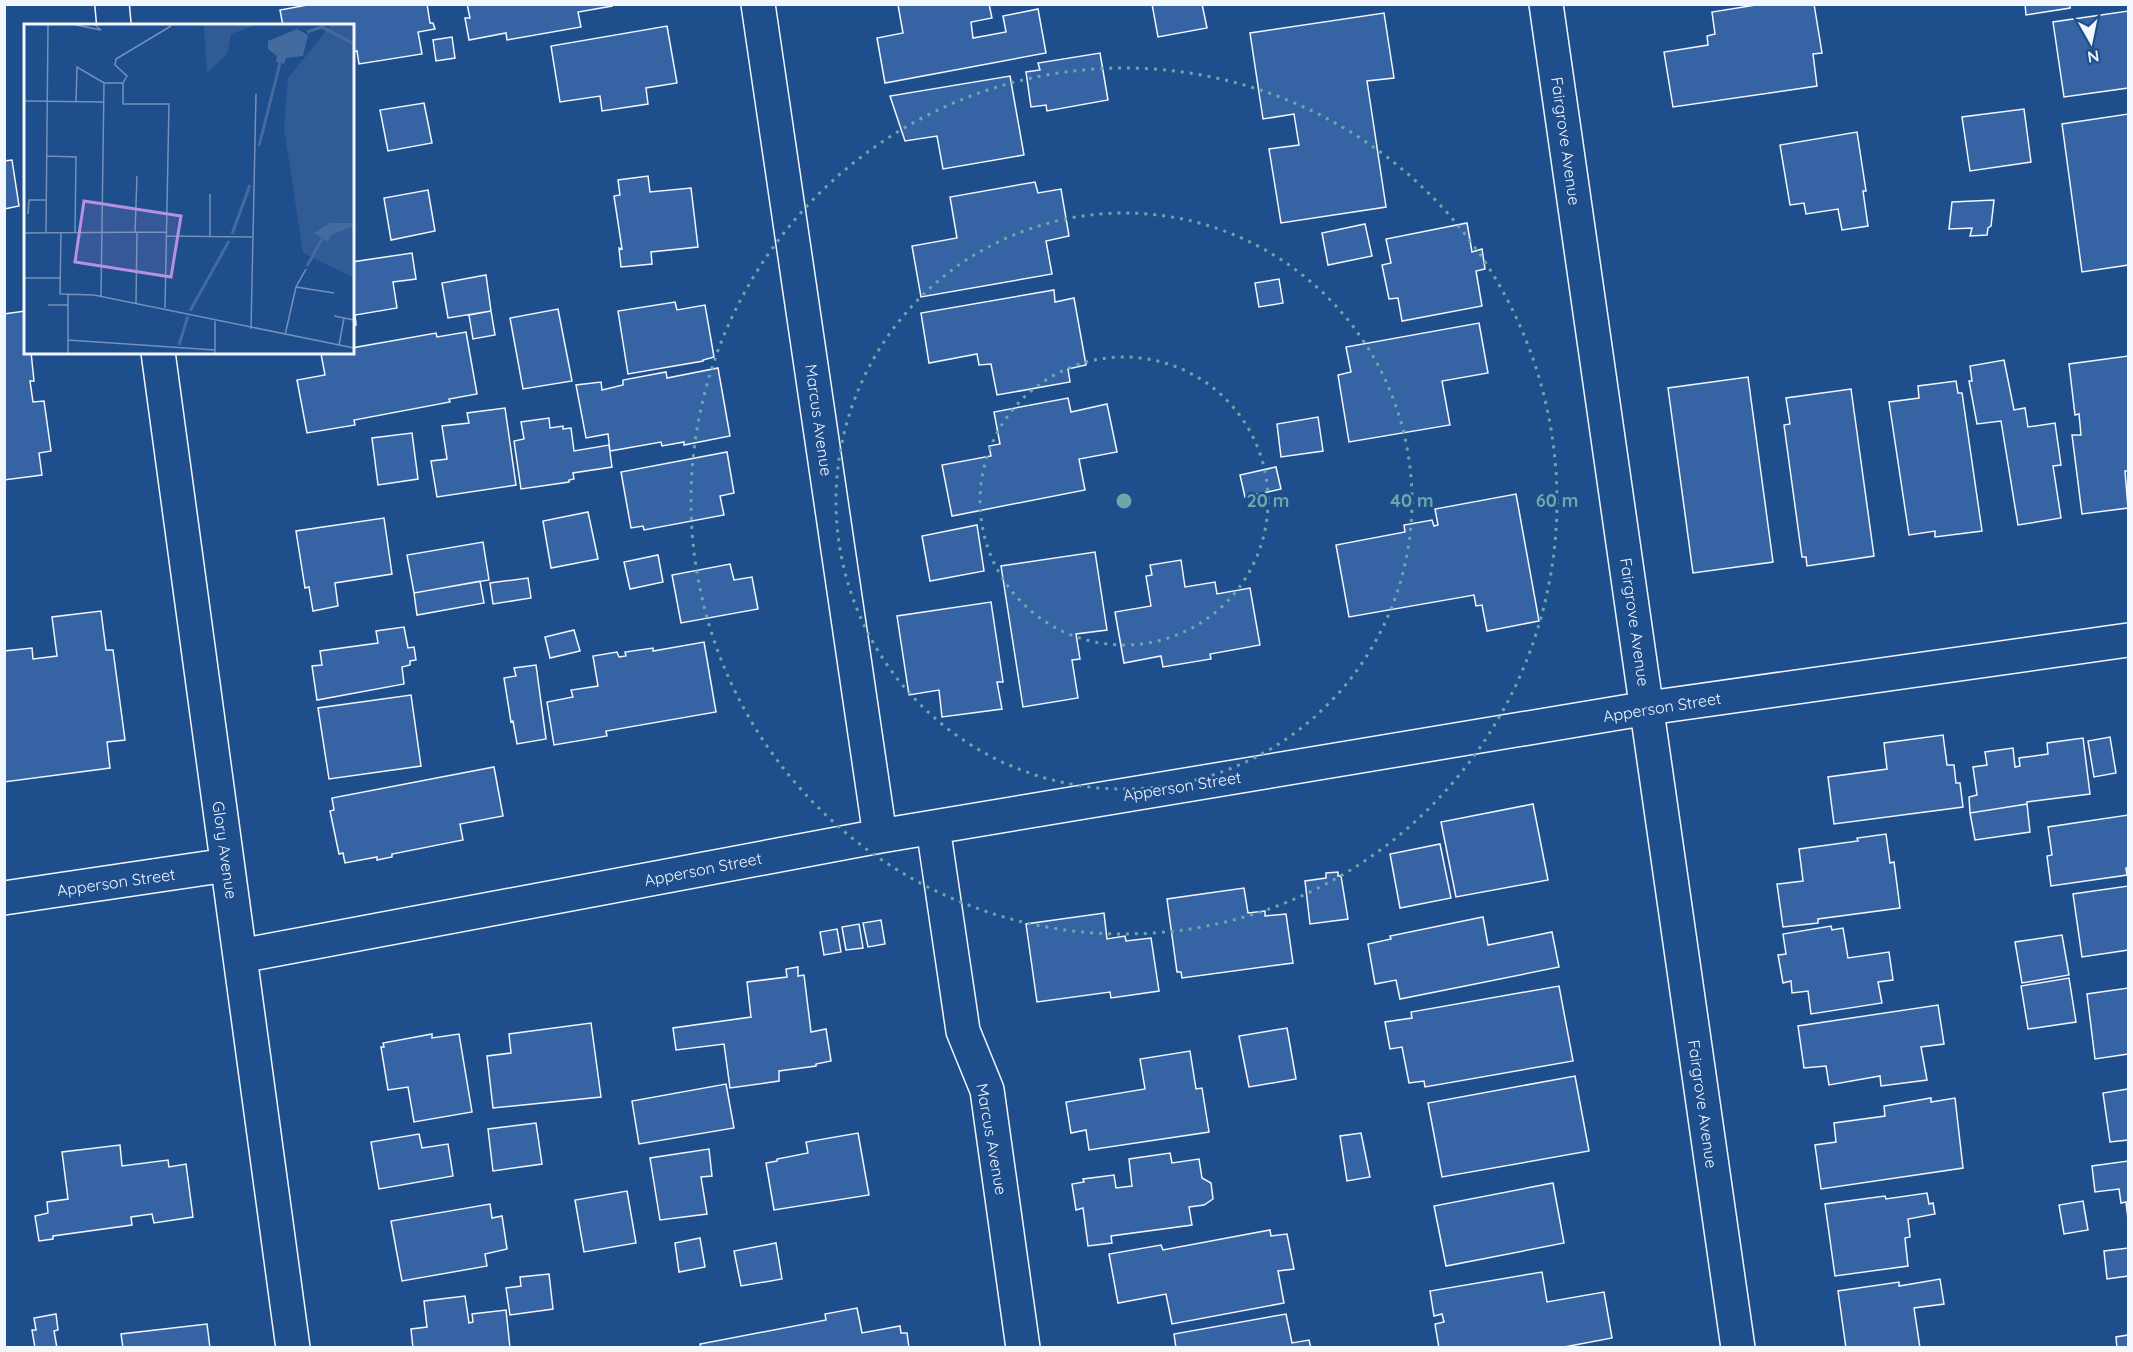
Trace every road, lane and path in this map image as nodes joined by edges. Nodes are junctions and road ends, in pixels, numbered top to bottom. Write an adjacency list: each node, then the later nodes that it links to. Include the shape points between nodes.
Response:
1 (112, 4): 4 (street)
2 (758, 4): 9 (street, Marcus Avenue)
3 (1546, 4): 7 (street, Fairgrove Avenue)
4 (114, 24)
5 (158, 354): 10 (street, Glory Avenue)
6 (2128, 640): 7 (street, Apperson Street)
7 (1648, 708): 8 (street, Apperson Street); 15 (street, Fairgrove Avenue)
8 (933, 827): 9 (street, Apperson Street); 14 (street, Marcus Avenue, via 963,1031 987,1090)
9 (880, 836): 12 (street, Apperson Street)
10 (227, 865): 11 (street, Apperson Street); 12 (street, Glory Avenue)
11 (4, 898)
12 (240, 956): 13 (street, Glory Avenue)
13 (293, 1347)
14 (1023, 1347)
15 (1738, 1347)

